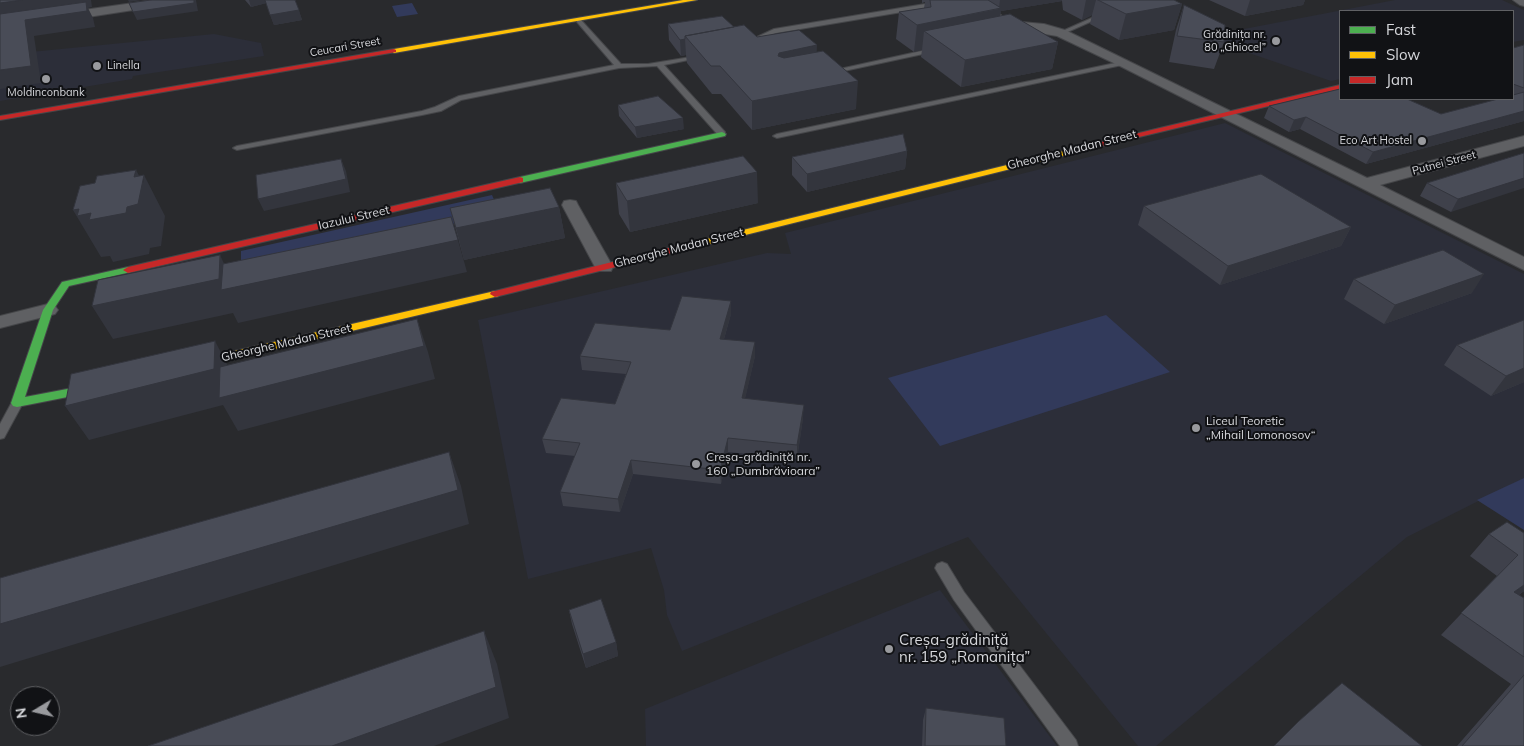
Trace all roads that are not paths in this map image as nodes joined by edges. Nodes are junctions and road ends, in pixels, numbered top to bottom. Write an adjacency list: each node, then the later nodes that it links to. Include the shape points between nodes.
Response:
1 (180, 0): 8 (street)
2 (694, 0): 9 (street, Ceucari Street)
3 (947, 0): 13 (lane, via 774,31)
4 (970, 0): 10 (street, via 1007,24)
5 (1518, 0): 6 (street)
6 (1524, 3)
7 (1114, 9): 11 (lane)
8 (47, 19)
9 (579, 20): 18 (lane); 22 (street, Ceucari Street)
10 (1044, 28): 11 (street); 12 (lane)
11 (1061, 33): 16 (street)
12 (1015, 34)
13 (746, 47)
14 (947, 48): 19 (lane)
15 (713, 54): 17 (lane)
16 (1125, 63): 21 (street); 24 (lane)
17 (659, 64): 18 (lane); 23 (lane)
18 (619, 66): 26 (lane, via 459,98 422,113)
19 (820, 74)
20 (1339, 87): 21 (street, Gheorghe Madan Street)
21 (1223, 113): 27 (street); 30 (street, Gheorghe Madan Street)
22 (0, 118)
23 (722, 134): 31 (street, Iazului Street, via 66,284)
24 (777, 136)
25 (1524, 141): 27 (street, Putnei Street)
26 (236, 148)
27 (1364, 184): 29 (street)
28 (570, 205): 30 (street)
29 (1524, 264)
30 (604, 267): 33 (street, Gheorghe Madan Street)
31 (48, 310): 32 (street); 35 (street, Iazului Street)
32 (0, 322)
33 (175, 369)
34 (116, 383): 35 (street)
35 (17, 403): 36 (lane)
36 (0, 435)
37 (942, 568): 38 (lane, via 959,596)
38 (1070, 746)

